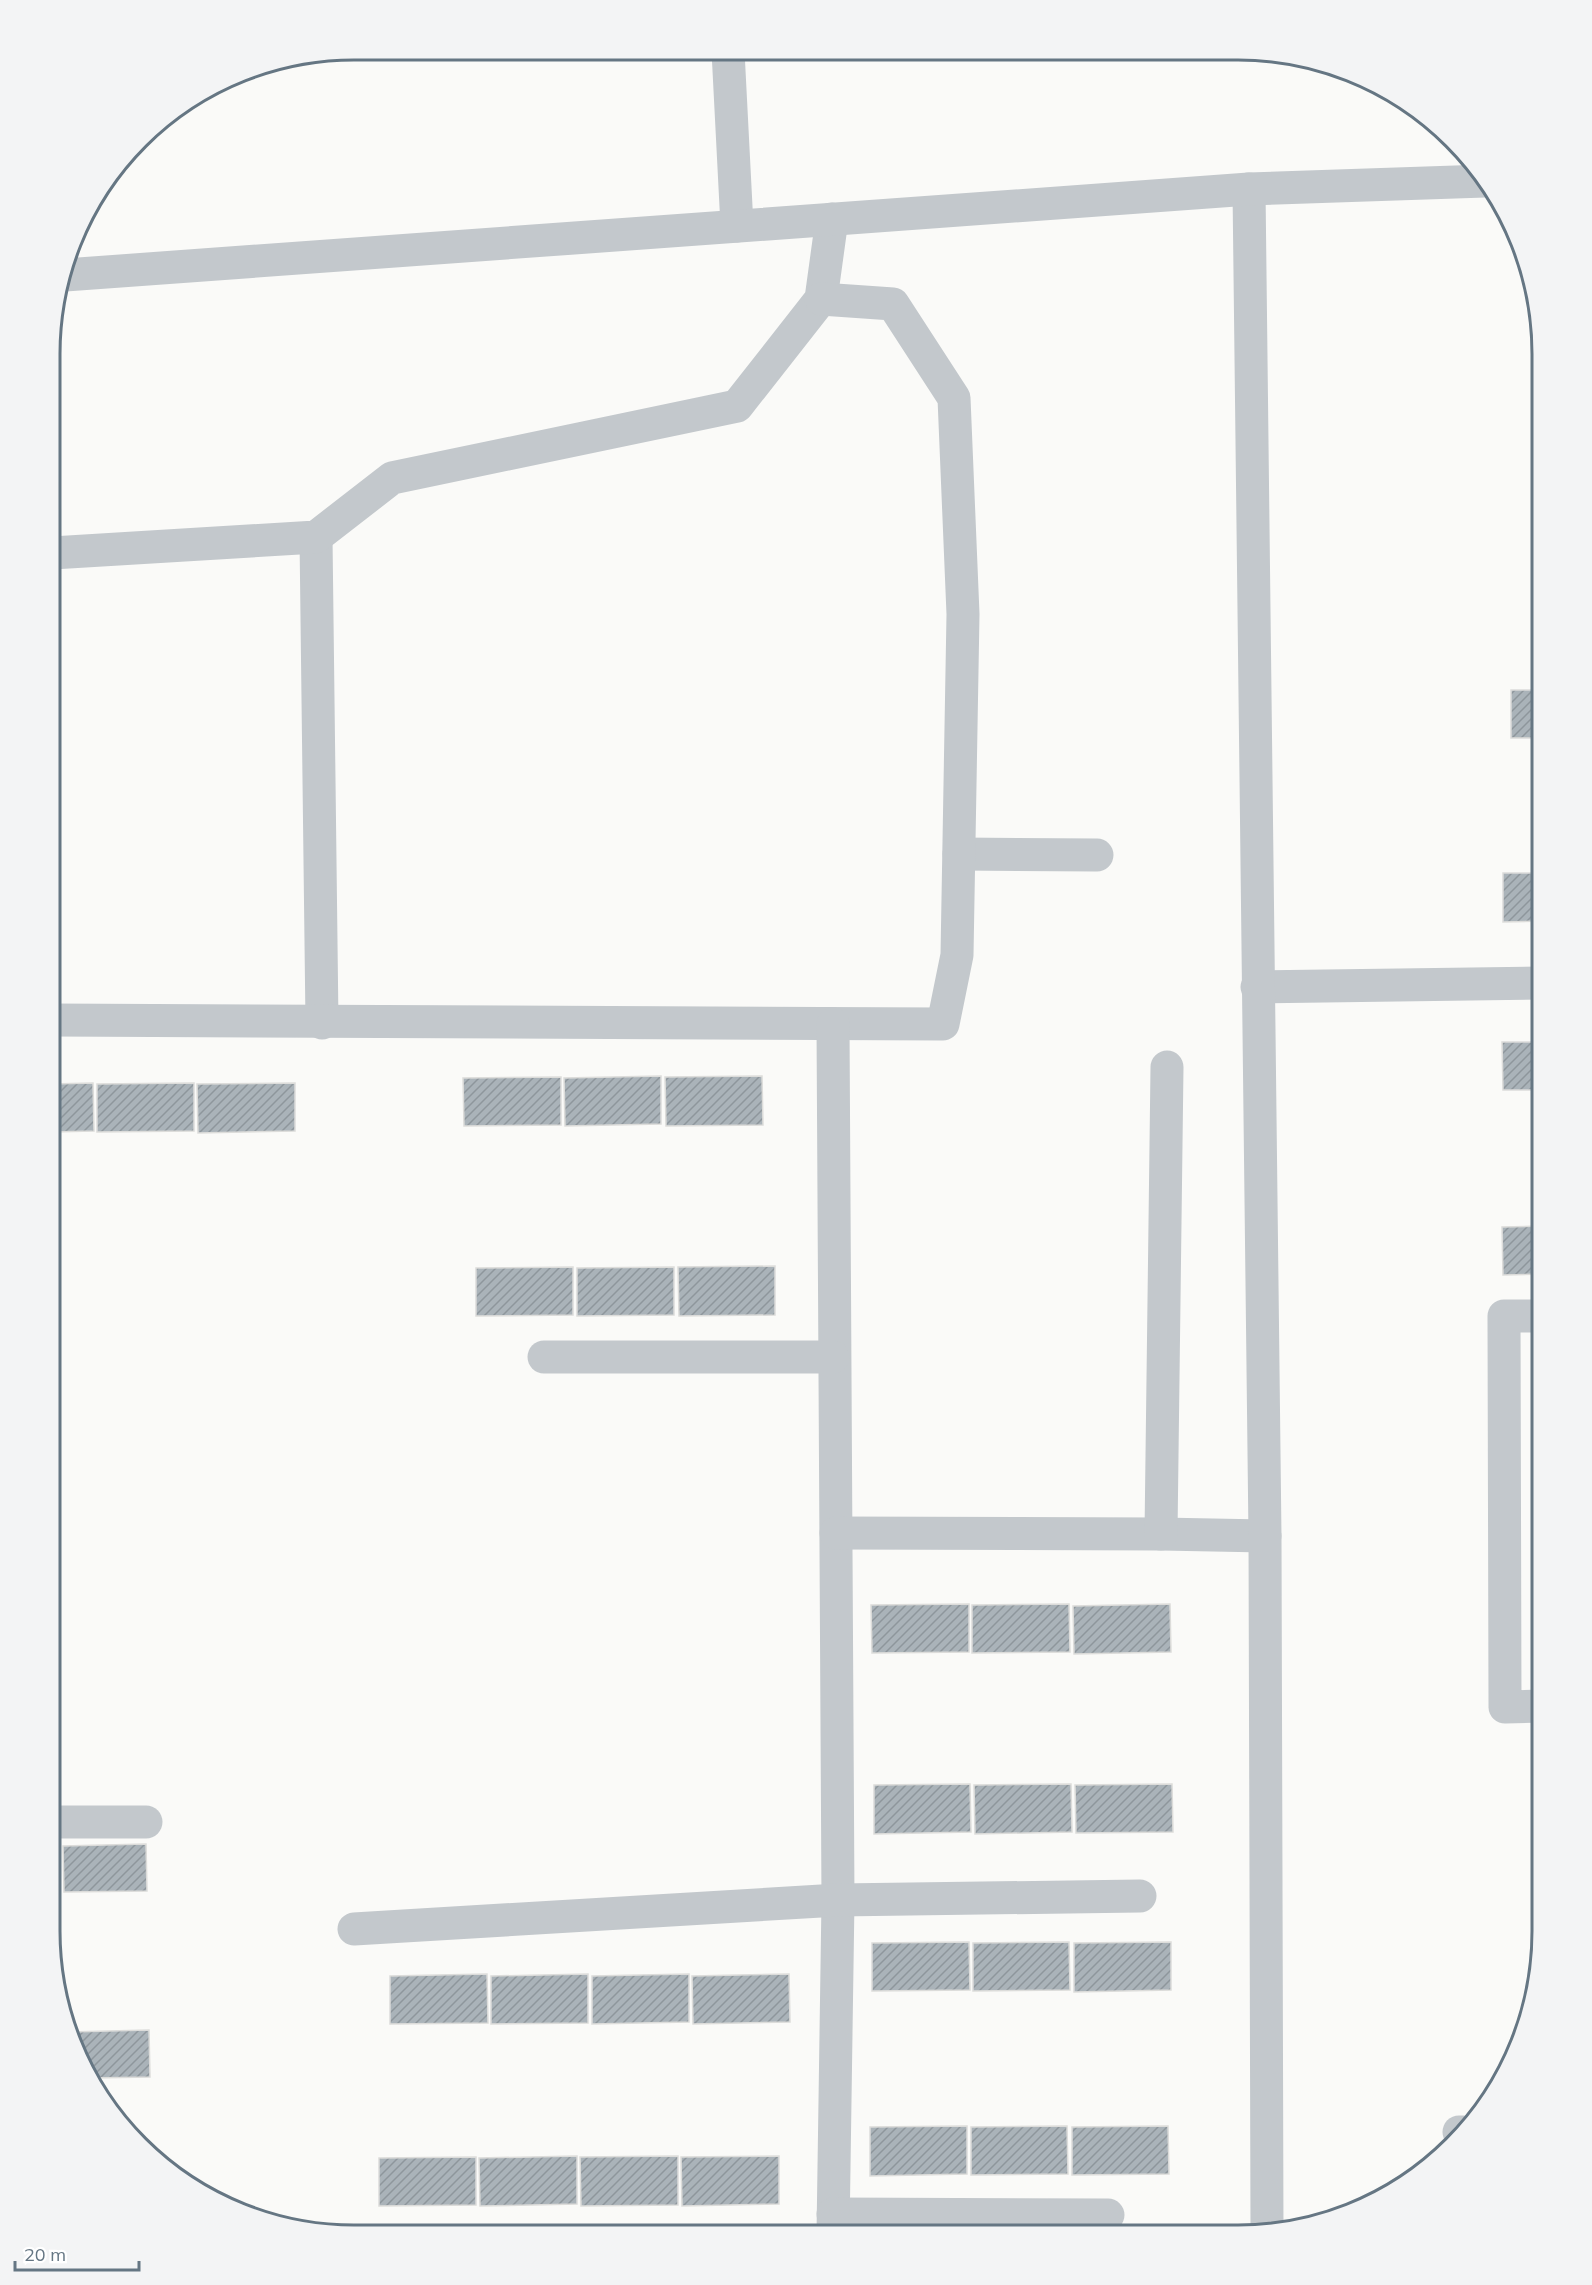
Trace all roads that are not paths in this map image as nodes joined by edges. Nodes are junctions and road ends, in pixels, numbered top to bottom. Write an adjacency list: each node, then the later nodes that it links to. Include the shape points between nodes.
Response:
1 (728, 60): 5 (street)
2 (1475, 181): 3 (street)
3 (1249, 189): 4 (street); 13 (street)
4 (831, 219): 5 (street); 7 (street)
5 (737, 226): 6 (street)
6 (71, 275)
7 (821, 299): 8 (street, via 737,406 392,478); 10 (street, via 893,304 954,398 964,590)
8 (316, 537): 9 (street); 15 (street)
9 (60, 552)
10 (959, 854): 11 (street); 16 (street, via 957,955 943,1024)
11 (1097, 855)
12 (1532, 983): 13 (street)
13 (1257, 987): 23 (street)
14 (60, 1020): 15 (street)
15 (322, 1023): 16 (street)
16 (833, 1024): 20 (street)
17 (1167, 1067): 22 (street)
18 (1532, 1316): 24 (street, via 1504,1316 1505,1707)
19 (544, 1357): 20 (street)
20 (833, 1357): 21 (street)
21 (836, 1533): 22 (street); 28 (street)
22 (1161, 1534): 23 (street)
23 (1265, 1536): 31 (street)
24 (1532, 1706)
25 (60, 1822): 26 (street)
26 (146, 1822)
27 (1140, 1896): 28 (street)
28 (838, 1900): 29 (street); 32 (street)
29 (354, 1929)
30 (1108, 2215): 32 (street)
31 (1268, 2223)
32 (833, 2224)

